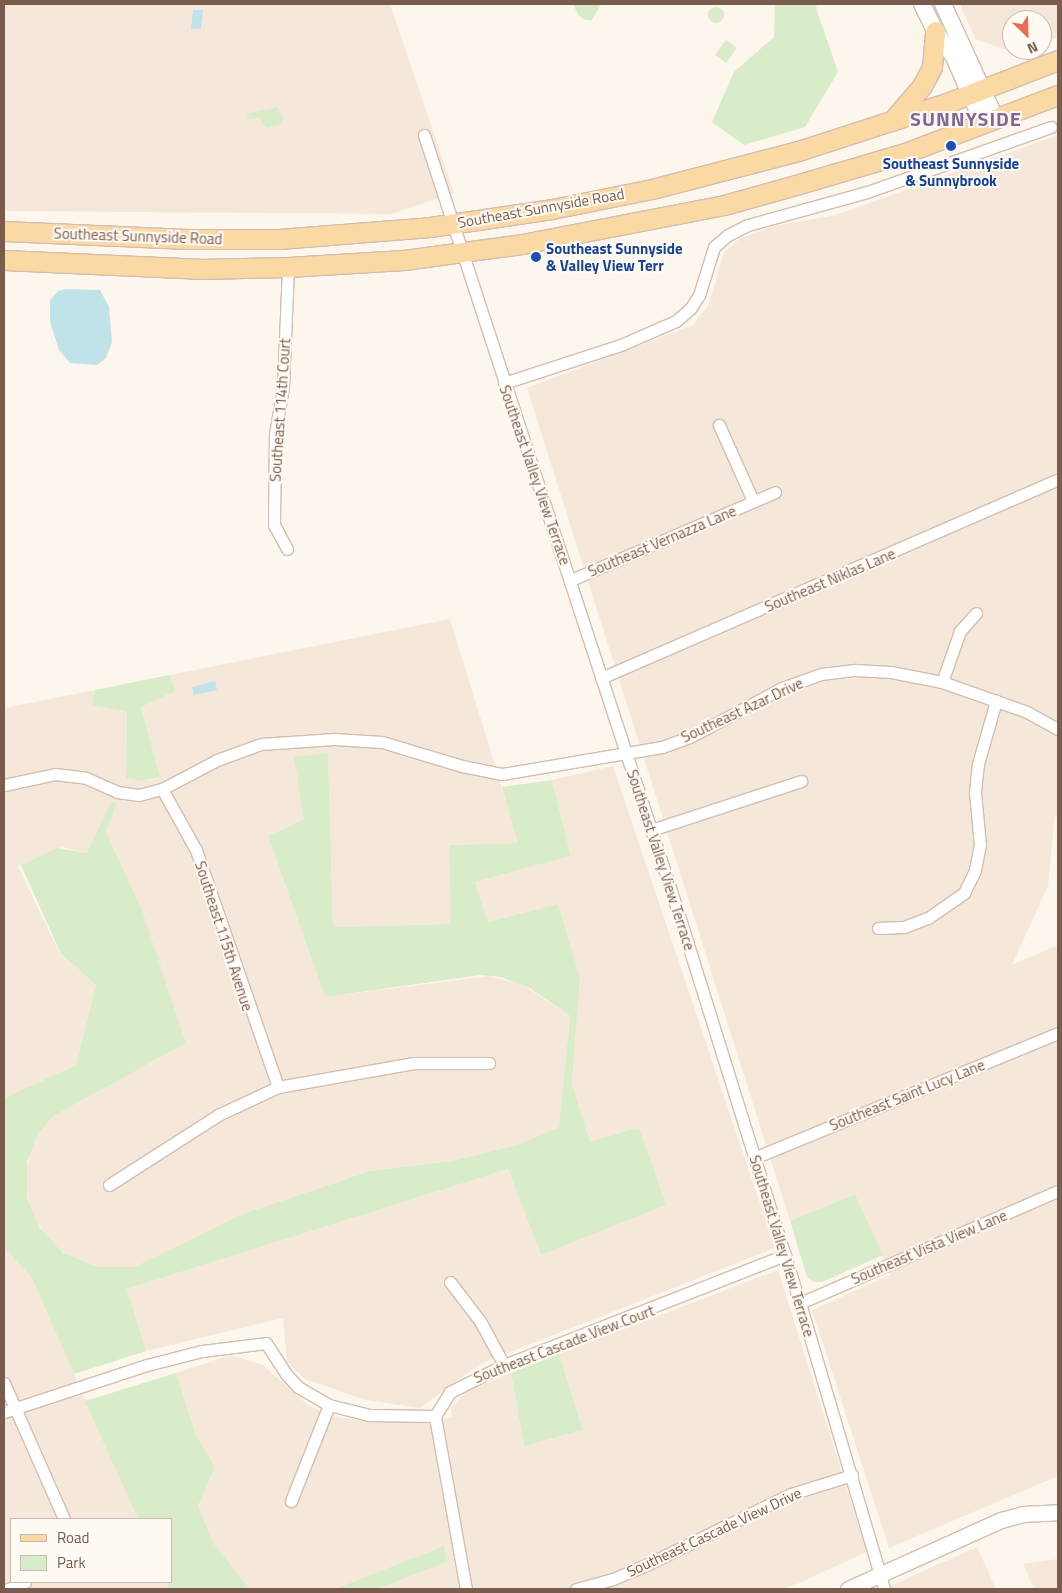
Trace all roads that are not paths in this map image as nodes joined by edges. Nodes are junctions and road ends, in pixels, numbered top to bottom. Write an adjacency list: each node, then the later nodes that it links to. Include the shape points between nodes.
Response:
1 (922, 4): 3 (main road)
2 (942, 4): 5 (main road)
3 (935, 31): 5 (main road); 7 (main road, via 935,58 930,72)
4 (1058, 60): 5 (main road, Southeast Sunnyside Road)
5 (977, 92): 7 (main road, Southeast Sunnyside Road); 8 (main road)
6 (1058, 95): 8 (main road, Southeast Sunnyside Road)
7 (891, 122): 11 (main road, Southeast Sunnyside Road, via 798,151 652,189)
8 (990, 122): 13 (main road, Southeast Sunnyside Road, via 860,167 724,205 564,237)
9 (1050, 128): 16 (street, via 894,183 748,226 728,235 714,248 690,309 676,321 623,344)
10 (424, 134): 11 (street, Southeast Valley View Terrace)
11 (453, 224): 12 (main road, Southeast Sunnyside Road, via 279,239 178,239); 13 (street, Southeast Valley View Terrace)
12 (4, 231)
13 (462, 252): 15 (main road, Southeast Sunnyside Road); 16 (street, Southeast Valley View Terrace)
14 (4, 260): 15 (main road, Southeast Sunnyside Road, via 199,269)
15 (288, 267): 21 (street, Southeast 114th Court, via 283,387 275,434 274,525)
16 (504, 383): 22 (street, Southeast Valley View Terrace)
17 (719, 425): 20 (street, Southeast Vernazza Lane)
18 (1058, 479): 24 (street, Southeast Niklas Lane)
19 (775, 492): 20 (street, Southeast Vernazza Lane)
20 (753, 502): 22 (street, Southeast Vernazza Lane)
21 (287, 549)
22 (571, 580): 24 (street, Southeast Valley View Terrace)
23 (976, 613): 25 (street, via 960,631)
24 (601, 678): 28 (street, Southeast Valley View Terrace)
25 (942, 682): 26 (street, Southeast Azar Drive); 28 (street, Southeast Azar Drive, via 891,672 855,670 821,674 782,688 690,737)
26 (996, 700): 27 (street, Southeast Azar Drive); 33 (street, via 978,764 975,792 980,845 975,870 964,893 928,918 904,927)
27 (1058, 729)
28 (626, 753): 31 (street, Southeast Azar Drive, via 502,774 462,766 382,742 304,740 261,744 239,751); 32 (street, Southeast Valley View Terrace)
29 (801, 781): 32 (street)
30 (4, 785): 31 (street, Southeast Azar Drive, via 55,774 86,778 117,792 139,795)
31 (162, 789): 36 (street, Southeast 115th Avenue, via 196,850)
32 (651, 830): 37 (street, Southeast Valley View Terrace)
33 (878, 928)
34 (1058, 1033): 37 (street, Southeast Saint Lucy Lane)
35 (489, 1063): 36 (street, via 414,1063)
36 (278, 1086): 38 (street, via 218,1115)
37 (756, 1157): 40 (street, Southeast Valley View Terrace)
38 (109, 1185)
39 (1058, 1191): 42 (street, Southeast Vista View Lane)
40 (785, 1256): 42 (street, Southeast Valley View Terrace); 43 (street, Southeast Cascade View Court)
41 (450, 1282): 43 (street, via 480,1321)
42 (800, 1303): 49 (street, Southeast Valley View Terrace)
43 (504, 1365): 48 (street, Southeast Cascade View Court, via 450,1392)
44 (4, 1383): 46 (street)
45 (329, 1405): 46 (street, via 292,1381 266,1343 192,1353); 48 (street, via 369,1415); 50 (street)
46 (15, 1407): 47 (street); 52 (street)
47 (4, 1412)
48 (435, 1416): 56 (street)
49 (852, 1474): 53 (street, Southeast Valley View Terrace); 57 (street, Southeast Cascade View Drive, via 792,1494 639,1568)
50 (291, 1502)
51 (1058, 1512): 53 (street, via 1023,1514 1001,1520)
52 (64, 1518)
53 (880, 1573): 58 (street); 59 (street, Southeast Valley View Terrace)
54 (23, 1583): 55 (street)
55 (8, 1589)
56 (466, 1589)
57 (576, 1589)
58 (848, 1589)
59 (884, 1589)

